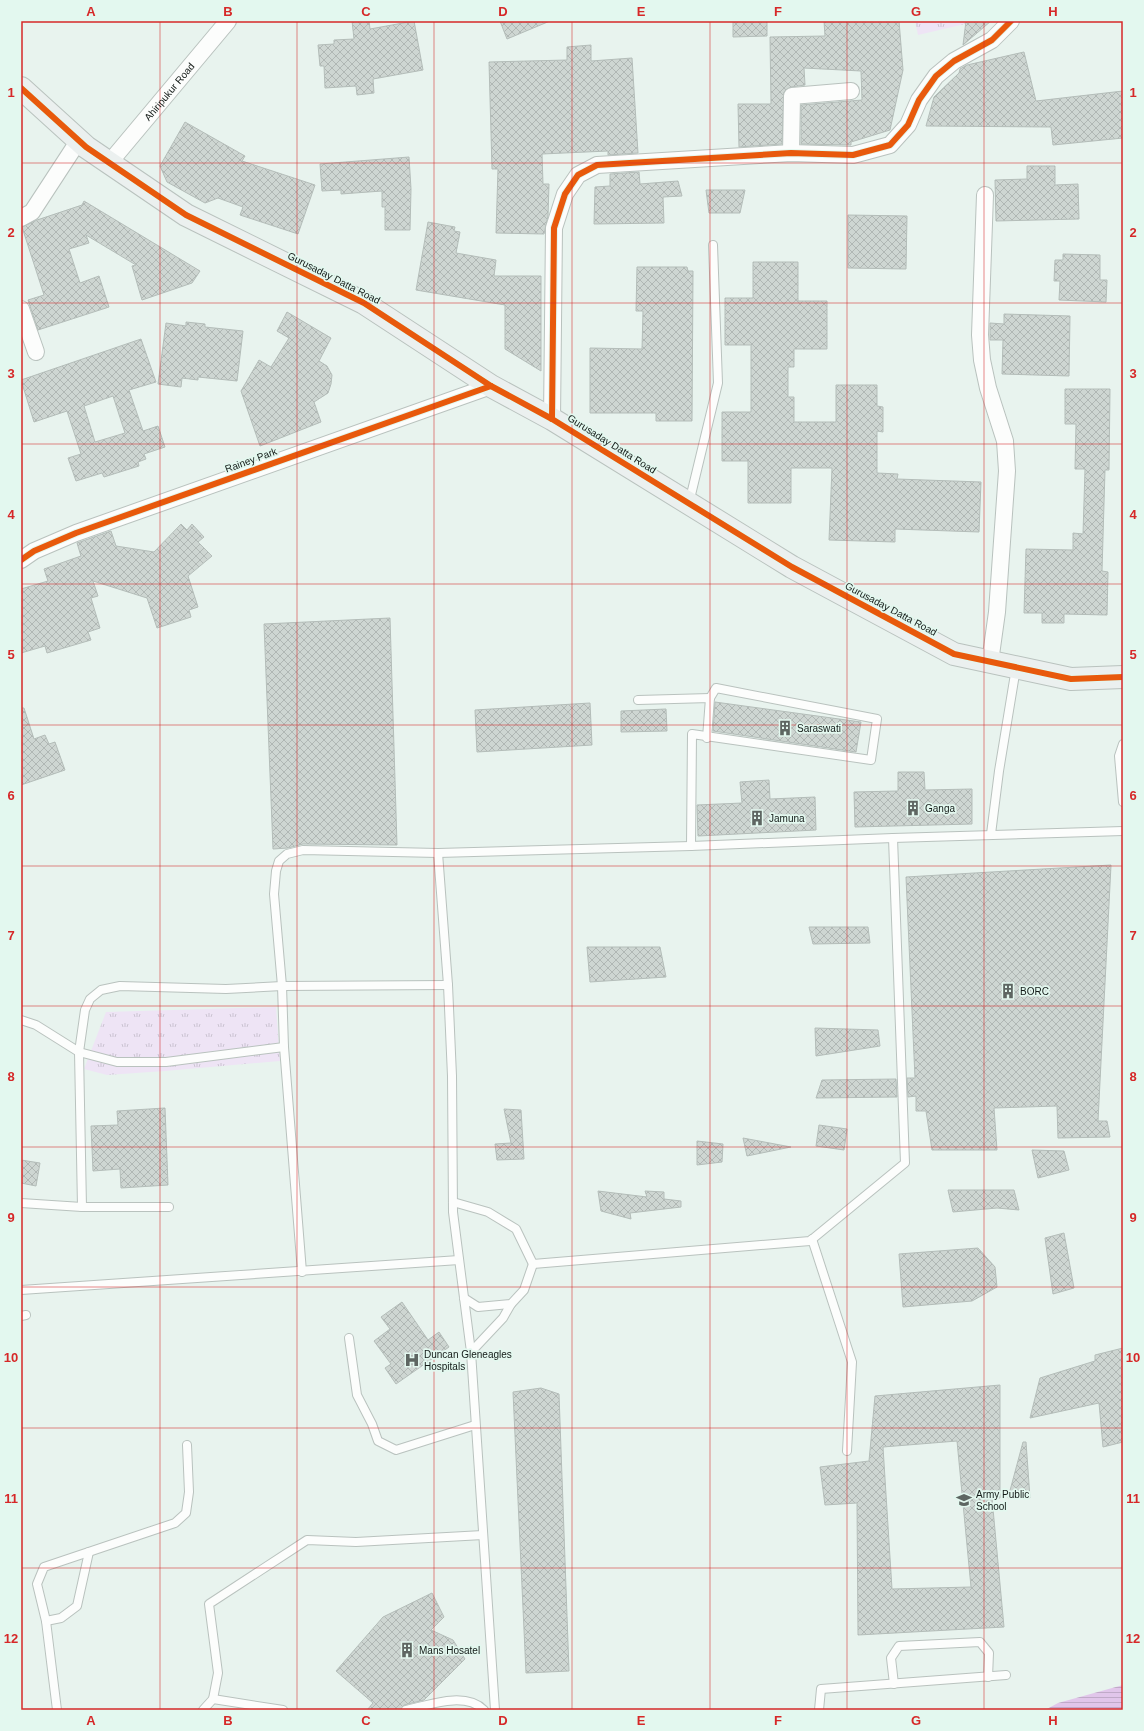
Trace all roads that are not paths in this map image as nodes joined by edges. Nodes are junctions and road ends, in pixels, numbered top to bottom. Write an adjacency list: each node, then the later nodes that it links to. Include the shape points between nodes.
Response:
1 (228, 21): 7 (street, Ahiripukur Road)
2 (1011, 21): 6 (street, via 992,40 954,61 936,76 919,100 908,125 890,145 853,156)
3 (21, 88): 5 (street, Gurusaday Datta Road)
4 (851, 91): 6 (street, via 792,96)
5 (79, 140): 7 (street, Gurusaday Datta Road); 9 (street, via 32,212)
6 (791, 152): 14 (street, via 597,165 578,175 565,194 554,228)
7 (110, 162): 13 (street, Gurusaday Datta Road, via 186,215 364,303)
8 (985, 195): 17 (street, via 980,335 988,388 1005,441 1007,471 997,612)
9 (21, 218)
10 (713, 246): 15 (lane, via 718,383)
11 (21, 309): 12 (street)
12 (36, 352)
13 (491, 386): 14 (street, Gurusaday Datta Road); 16 (street, Rainey Park, via 76,533 34,551)
14 (552, 419): 15 (street, Gurusaday Datta Road)
15 (688, 503): 17 (street, Gurusaday Datta Road, via 792,567 954,654)
16 (21, 560)
17 (990, 662): 18 (street, Gurusaday Datta Road)
18 (1016, 668): 19 (street, Gurusaday Datta Road, via 1071,679); 26 (lane)
19 (1123, 676)
20 (710, 698): 21 (lane); 22 (lane); 22 (lane, via 716,688 877,719 871,760)
21 (638, 700)
22 (707, 738): 28 (lane, via 692,734)
23 (1123, 744): 24 (lane, via 1119,756)
24 (1123, 802)
25 (1123, 831): 26 (lane)
26 (991, 834): 27 (lane)
27 (893, 838): 28 (lane); 39 (lane, via 905,1163)
28 (691, 846): 29 (lane)
29 (438, 853): 30 (lane); 31 (lane, via 302,850 287,854 279,861 274,894)
30 (448, 985): 31 (lane); 35 (lane)
31 (282, 986): 33 (lane); 34 (lane, via 226,989 120,986 101,990 90,999 85,1010)
32 (21, 1020): 34 (lane, via 36,1025)
33 (284, 1047): 34 (lane, via 166,1062 117,1062); 42 (lane)
34 (79, 1052): 37 (lane)
35 (453, 1202): 40 (lane); 41 (lane, via 488,1212 516,1229)
36 (21, 1203): 37 (lane)
37 (82, 1207): 38 (lane)
38 (169, 1207)
39 (812, 1239): 41 (lane); 50 (lane, via 852,1362)
40 (459, 1260): 42 (lane); 44 (lane)
41 (533, 1264): 45 (lane, via 524,1290)
42 (302, 1272): 43 (lane)
43 (21, 1290)
44 (464, 1298): 45 (lane, via 478,1307); 47 (lane)
45 (511, 1304): 47 (lane, via 503,1318)
46 (349, 1338): 48 (lane, via 357,1395 378,1441 396,1450)
47 (471, 1352): 48 (lane)
48 (475, 1425): 51 (lane)
49 (187, 1445): 52 (lane, via 189,1492 186,1513 175,1523)
50 (847, 1451)
51 (483, 1535): 57 (lane, via 356,1542 307,1540 209,1604 218,1673); 63 (lane)
52 (89, 1552): 53 (lane, via 77,1606 61,1618); 53 (lane, via 44,1567 37,1584)
53 (46, 1621): 58 (lane)
54 (1006, 1675): 55 (lane)
55 (988, 1677): 56 (lane); 56 (lane, via 989,1653 980,1642 899,1646 891,1658)
56 (894, 1684): 64 (lane, via 821,1690)
57 (213, 1699): 59 (lane); 60 (lane)
58 (57, 1710)
59 (203, 1710)
60 (283, 1710)
61 (406, 1710): 62 (lane, via 459,1700 481,1706)
62 (484, 1710)
63 (495, 1710)
64 (819, 1710)

